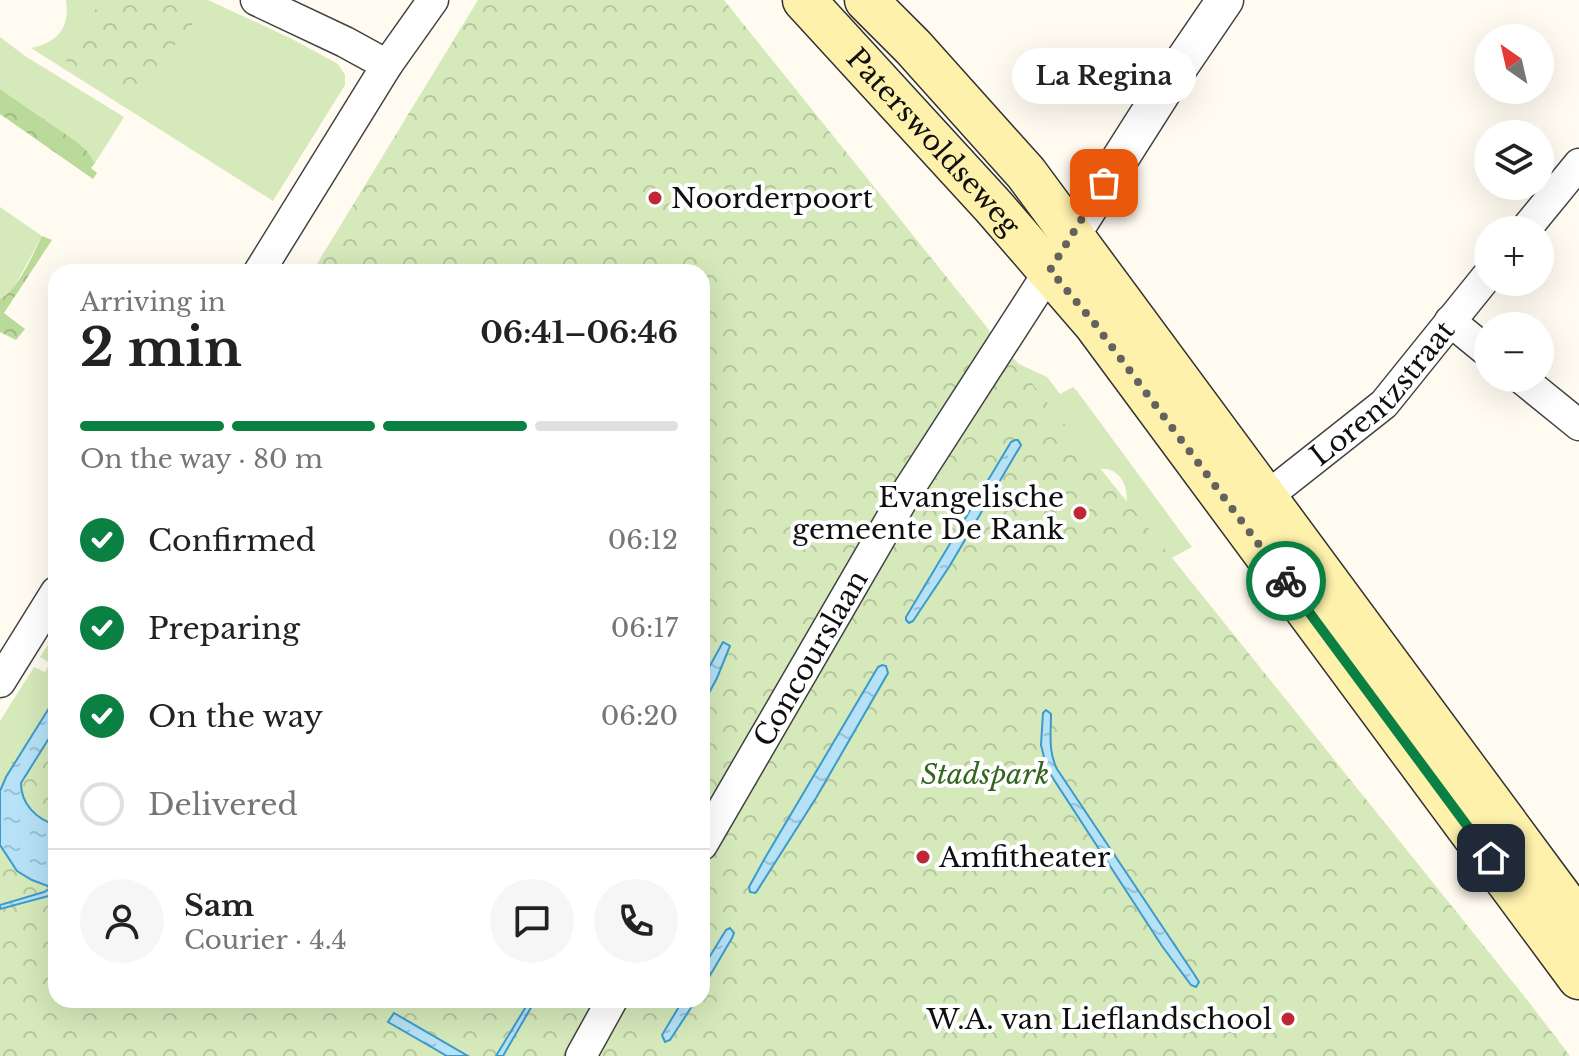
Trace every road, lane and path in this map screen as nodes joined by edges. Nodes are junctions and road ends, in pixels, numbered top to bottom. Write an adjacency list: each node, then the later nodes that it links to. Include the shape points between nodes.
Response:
1 (256, 0): 6 (street)
2 (433, 0): 6 (street)
3 (804, 0): 11 (main road, Paterswoldseweg)
4 (866, 0): 9 (main road, Paterswoldseweg, via 1026,173)
5 (1225, 0): 9 (street)
6 (387, 65): 10 (street)
7 (1579, 164): 8 (street)
8 (1536, 216)
9 (1072, 234): 11 (street); 17 (main road, Paterswoldseweg)
10 (264, 264)
11 (1050, 270): 20 (street, Concourslaan, via 905,495); 22 (main road, Paterswoldseweg)
12 (1474, 292): 13 (street, Lorentzstraat)
13 (1450, 321): 14 (street); 17 (street, Lorentzstraat, via 1384,404)
14 (1474, 341)
15 (1538, 392): 16 (street)
16 (1579, 425)
17 (1265, 498): 21 (main road, Paterswoldseweg)
18 (48, 605): 19 (street)
19 (0, 682)
20 (710, 831)
21 (1579, 922)
22 (1579, 978)
23 (608, 1008): 24 (street)
24 (581, 1056)

